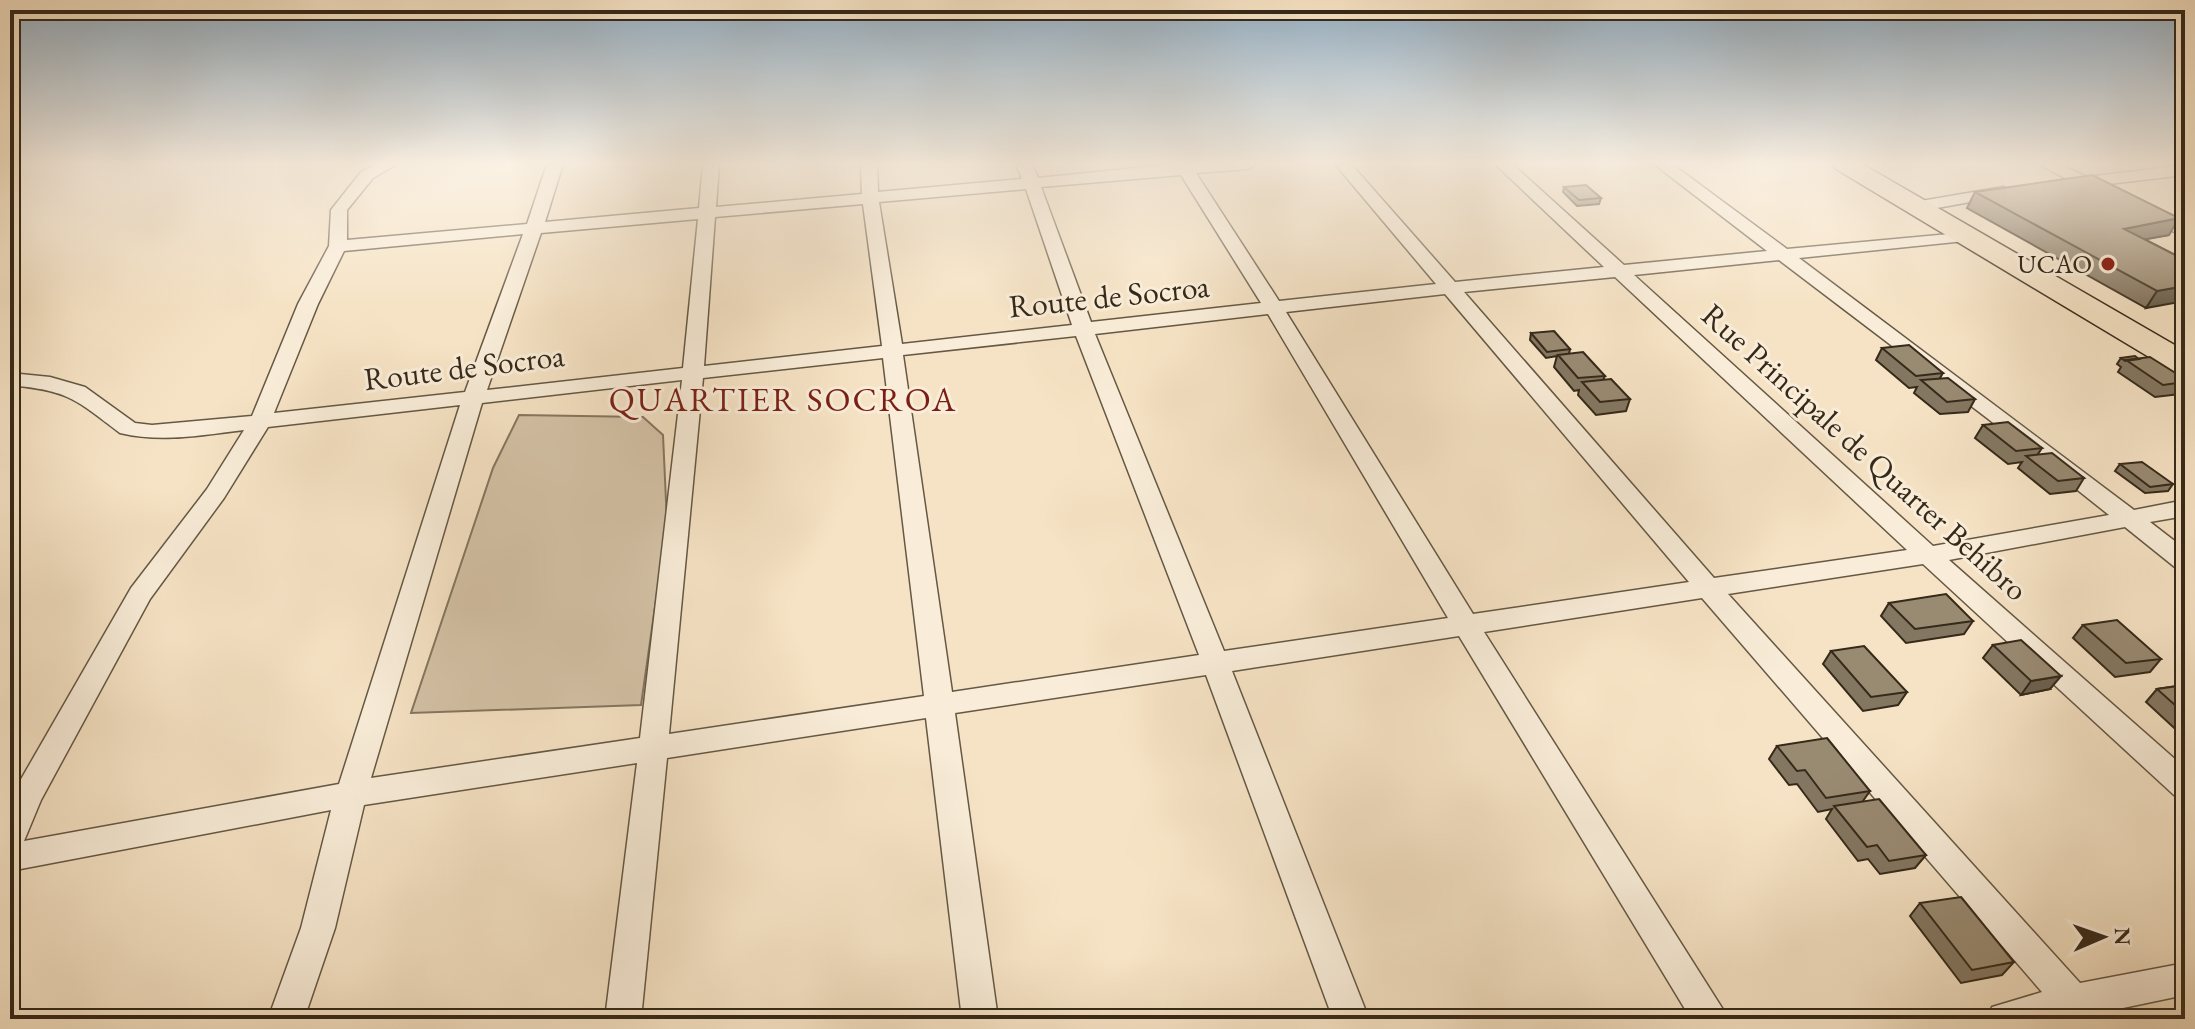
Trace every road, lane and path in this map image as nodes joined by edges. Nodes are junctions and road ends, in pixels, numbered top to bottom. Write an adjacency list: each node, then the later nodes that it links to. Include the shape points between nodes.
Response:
1 (339, 212): 16 (street)
2 (540, 212): 13 (street)
3 (697, 212): 13 (street)
4 (709, 212): 24 (street)
5 (872, 212): 22 (street)
6 (1043, 212): 21 (street)
7 (1214, 212): 20 (street)
8 (1384, 212): 19 (street)
9 (1555, 212): 18 (street, Rue Principale de Quarter Behibro)
10 (1725, 212): 17 (street)
11 (1924, 212): 15 (main road)
12 (2146, 212): 14 (street)
13 (535, 226): 16 (street); 26 (street)
14 (2185, 232)
15 (1965, 236): 17 (street, Route de Socroa); 23 (main road)
16 (338, 246): 27 (street)
17 (1781, 254): 18 (street, Route de Socroa); 29 (street)
18 (1618, 271): 19 (street, Route de Socroa); 30 (street, Rue Principale de Quarter Behibro)
19 (1450, 288): 20 (street, Route de Socroa); 32 (street)
20 (1272, 308): 21 (street, Route de Socroa); 33 (street)
21 (1083, 329): 22 (street, Route de Socroa); 34 (street)
22 (895, 350): 24 (street, Route de Socroa); 35 (street)
23 (2185, 365)
24 (691, 371): 26 (street, Route de Socroa); 36 (street)
25 (10, 379): 27 (street, Route de Socroa, via 78,391 128,428 152,432)
26 (474, 396): 27 (street, Route de Socroa); 38 (street)
27 (260, 422): 39 (street, via 216,493 140,594)
28 (2185, 508): 29 (street)
29 (2128, 516): 30 (street); 31 (street)
30 (1927, 554): 32 (street); 37 (street, Rue Principale de Quarter Behibro)
31 (2185, 562)
32 (1709, 589): 33 (street); 42 (street)
33 (1466, 625): 34 (street); 47 (street)
34 (1215, 662): 35 (street); 46 (street)
35 (937, 706): 36 (street); 45 (street)
36 (656, 748): 38 (street); 44 (street)
37 (2185, 786)
38 (351, 794): 40 (street); 43 (street, via 318,928)
39 (10, 837)
40 (10, 857)
41 (2185, 979): 42 (street)
42 (2081, 1010): 48 (street)
43 (286, 1019)
44 (623, 1019)
45 (980, 1019)
46 (1351, 1019)
47 (1711, 1019)
48 (2005, 1019)

